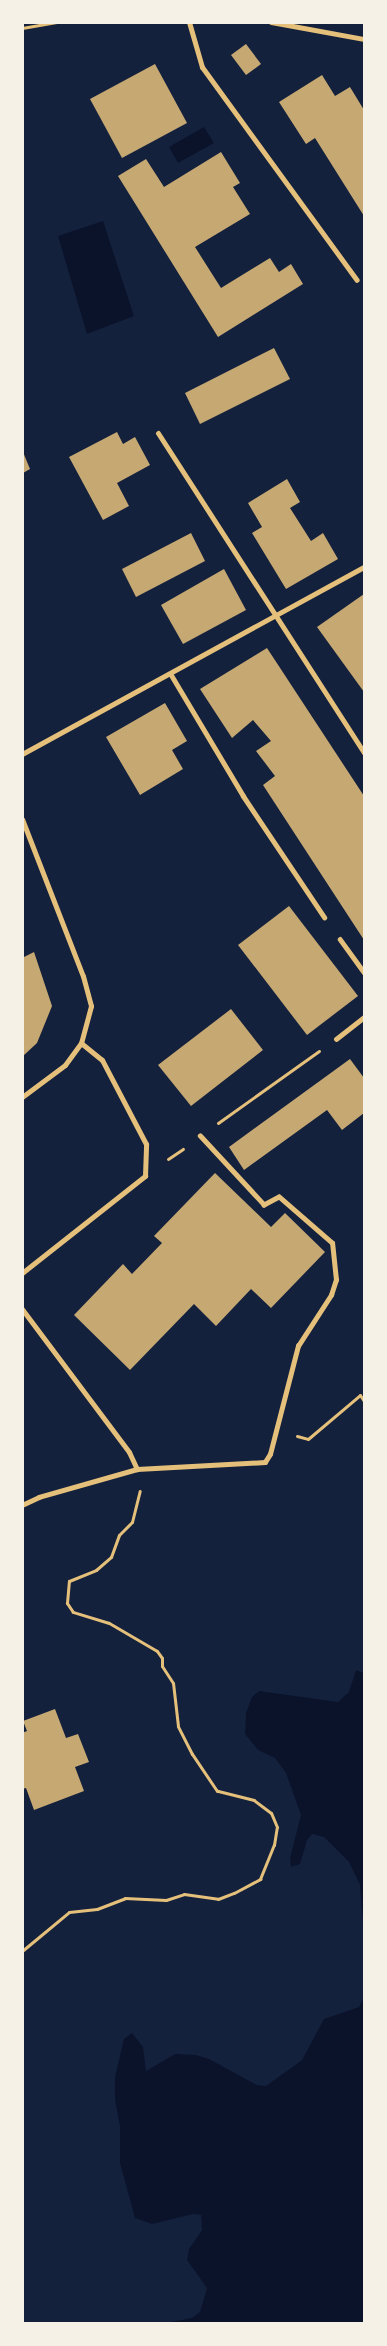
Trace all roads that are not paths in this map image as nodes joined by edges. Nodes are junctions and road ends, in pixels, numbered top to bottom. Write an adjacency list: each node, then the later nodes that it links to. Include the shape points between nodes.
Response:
1 (189, 22): 4 (street, via 202,67)
2 (271, 22): 3 (street)
3 (364, 39)
4 (357, 280)
5 (158, 433): 7 (street)
6 (364, 568): 7 (street)
7 (276, 618): 8 (street); 9 (street)
8 (170, 675): 10 (street); 12 (street)
9 (364, 753)
10 (22, 754)
11 (22, 819): 17 (street, via 83,976 91,1006)
12 (324, 918)
13 (340, 939): 14 (street)
14 (364, 972)
15 (364, 1017): 16 (street)
16 (336, 1039)
17 (81, 1043): 18 (street, via 65,1065); 20 (street, via 102,1060 146,1144 145,1176)
18 (22, 1097)
19 (200, 1136): 22 (street, via 264,1205 278,1197 332,1243 336,1280 331,1295 298,1346 265,1462)
20 (22, 1273)
21 (22, 1309): 22 (street, via 129,1452)
22 (138, 1469): 23 (street, via 39,1497)
23 (22, 1505)

